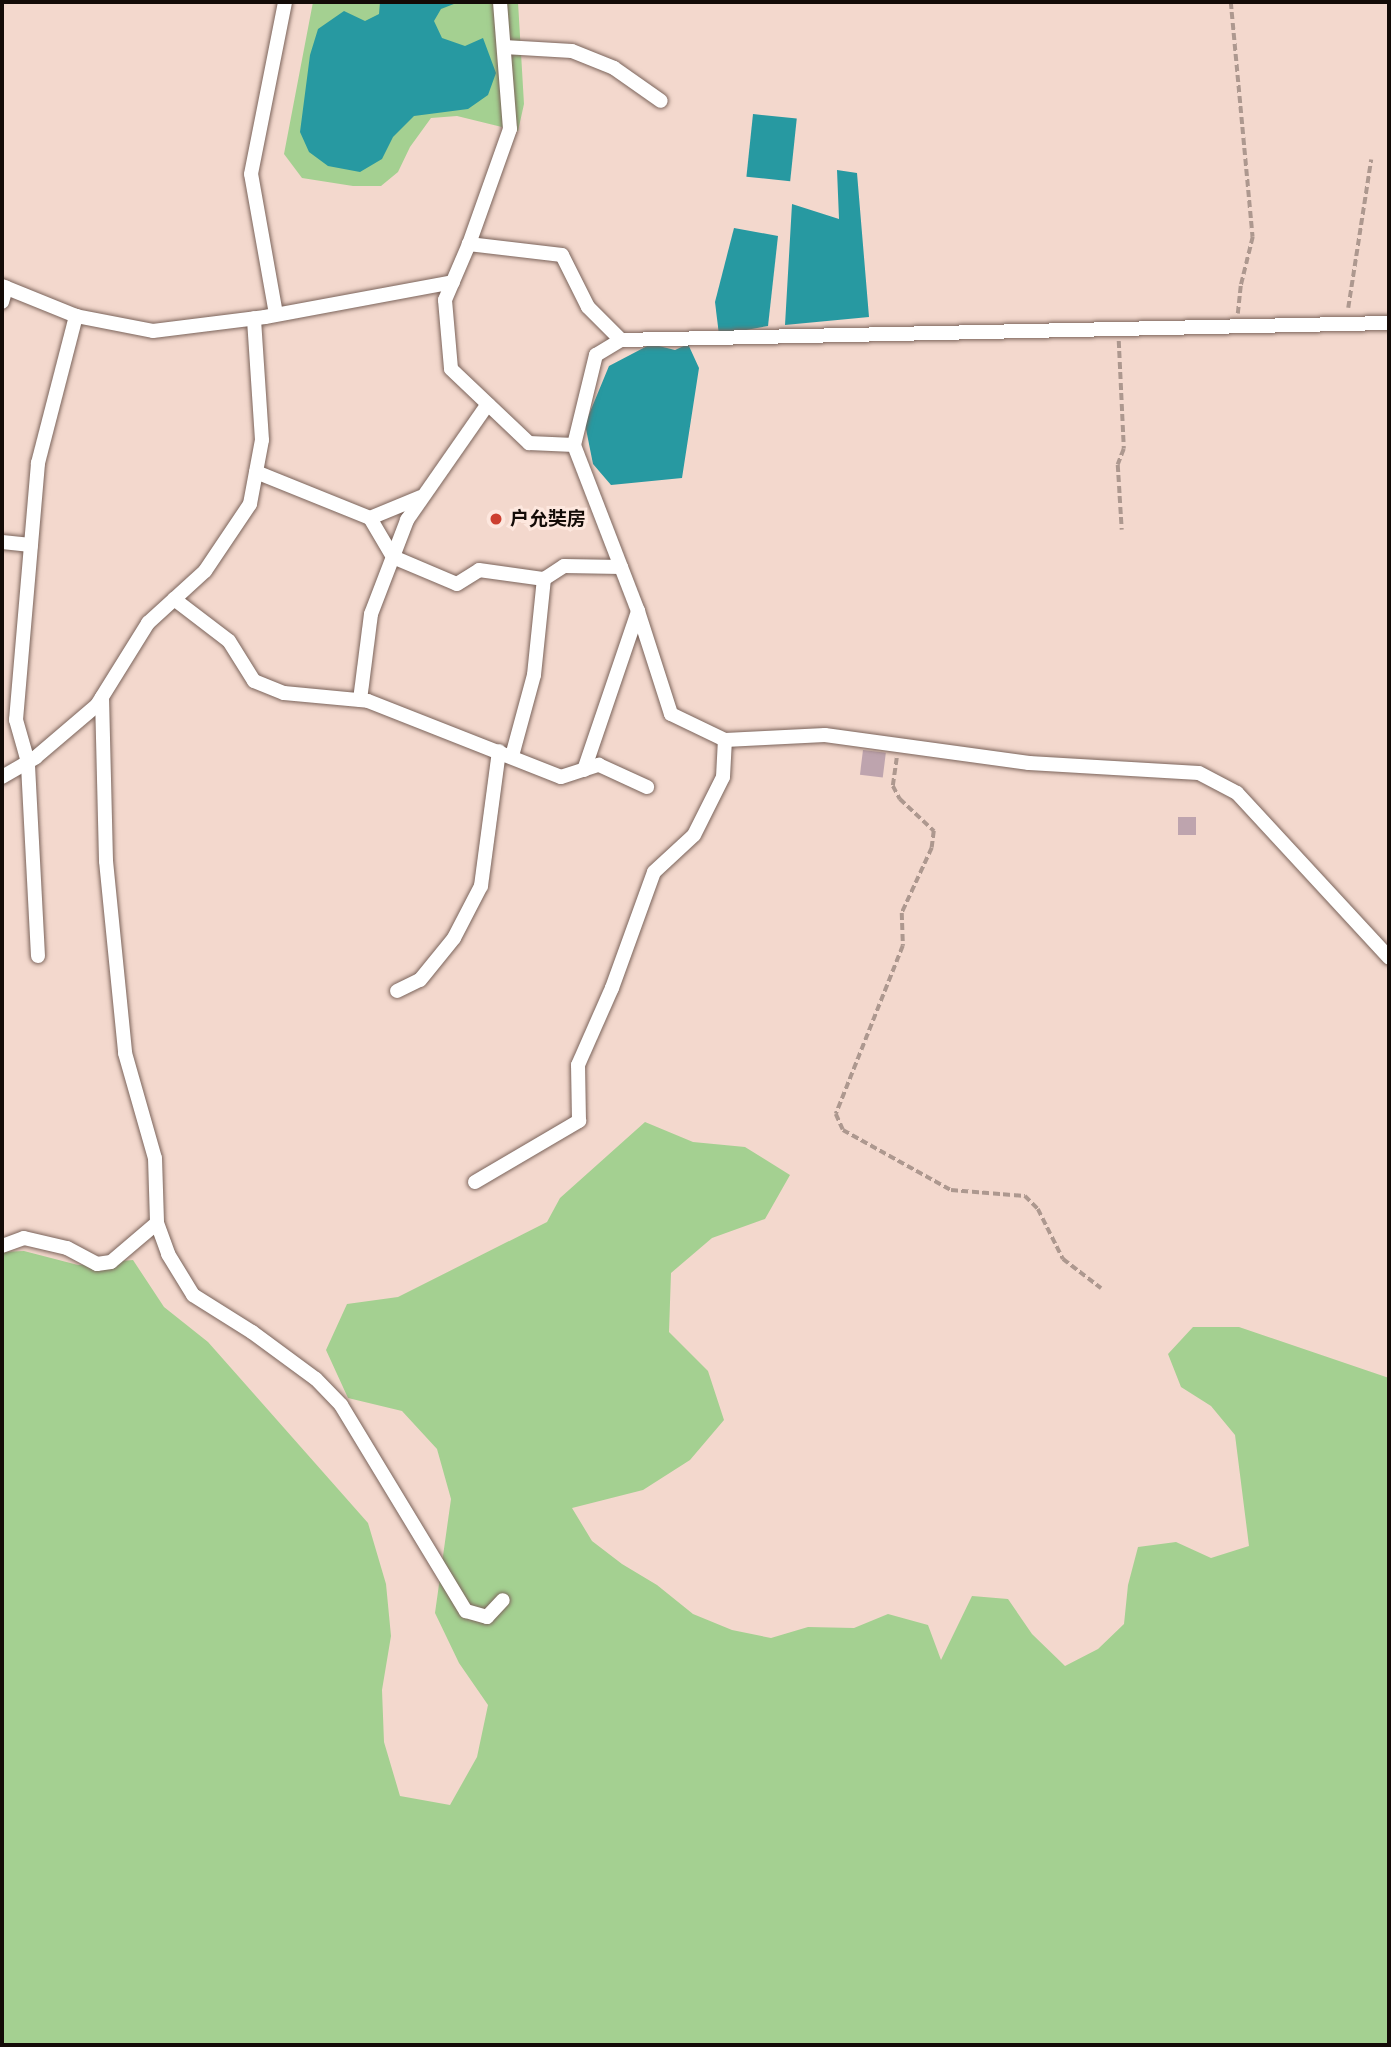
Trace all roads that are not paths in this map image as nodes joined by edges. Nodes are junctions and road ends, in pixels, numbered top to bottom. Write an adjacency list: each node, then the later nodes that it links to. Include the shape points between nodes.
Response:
1 (285, 2): 9 (street, via 251,174)
2 (500, 2): 3 (street)
3 (503, 47): 4 (street, via 572,51 614,68); 5 (street, via 510,129)
4 (661, 101)
5 (469, 244): 6 (street); 13 (street, via 562,256 588,306)
6 (453, 282): 9 (street); 14 (street, via 444,300 451,369)
7 (4, 287): 8 (street); 10 (street)
8 (2, 302)
9 (276, 314): 11 (street)
10 (76, 316): 11 (street, via 153,331); 20 (street, via 38,463)
11 (254, 318): 16 (street, via 262,440)
12 (1389, 323): 13 (street)
13 (621, 340): 15 (street, via 596,355)
14 (488, 404): 15 (street, via 529,443); 17 (street)
15 (574, 445): 22 (street)
16 (256, 472): 18 (street); 24 (street, via 250,505 205,571)
17 (422, 497): 18 (street); 21 (street)
18 (370, 519): 21 (street)
19 (2, 542): 20 (street)
20 (31, 545): 30 (street, via 16,720)
21 (393, 557): 23 (street, via 457,584 480,570); 27 (street, via 371,614)
22 (621, 567): 23 (street, via 564,566); 25 (street)
23 (544, 579): 29 (street, via 534,676)
24 (174, 599): 26 (street, via 148,623); 27 (street, via 229,641 254,681 284,692)
25 (638, 611): 28 (street, via 671,714); 31 (street)
26 (102, 697): 30 (street); 38 (street, via 106,862 125,1053 155,1158)
27 (359, 700): 29 (street)
28 (725, 740): 35 (street, via 825,735 1030,764 1199,773 1237,793); 37 (street, via 723,777 694,835 654,872 578,1065 579,1121)
29 (505, 753): 31 (street, via 561,777); 36 (street, via 481,886 454,938 420,980)
30 (28, 762): 32 (street); 34 (street)
31 (584, 770): 33 (street, via 599,765)
32 (2, 777)
33 (647, 787)
34 (38, 956)
35 (1389, 958)
36 (397, 991)
37 (475, 1182)
38 (157, 1223): 39 (street, via 111,1262 97,1264 67,1248 24,1238); 40 (street, via 168,1254 193,1295 316,1379 341,1405 466,1611 486,1617)
39 (2, 1246)
40 (503, 1600)

